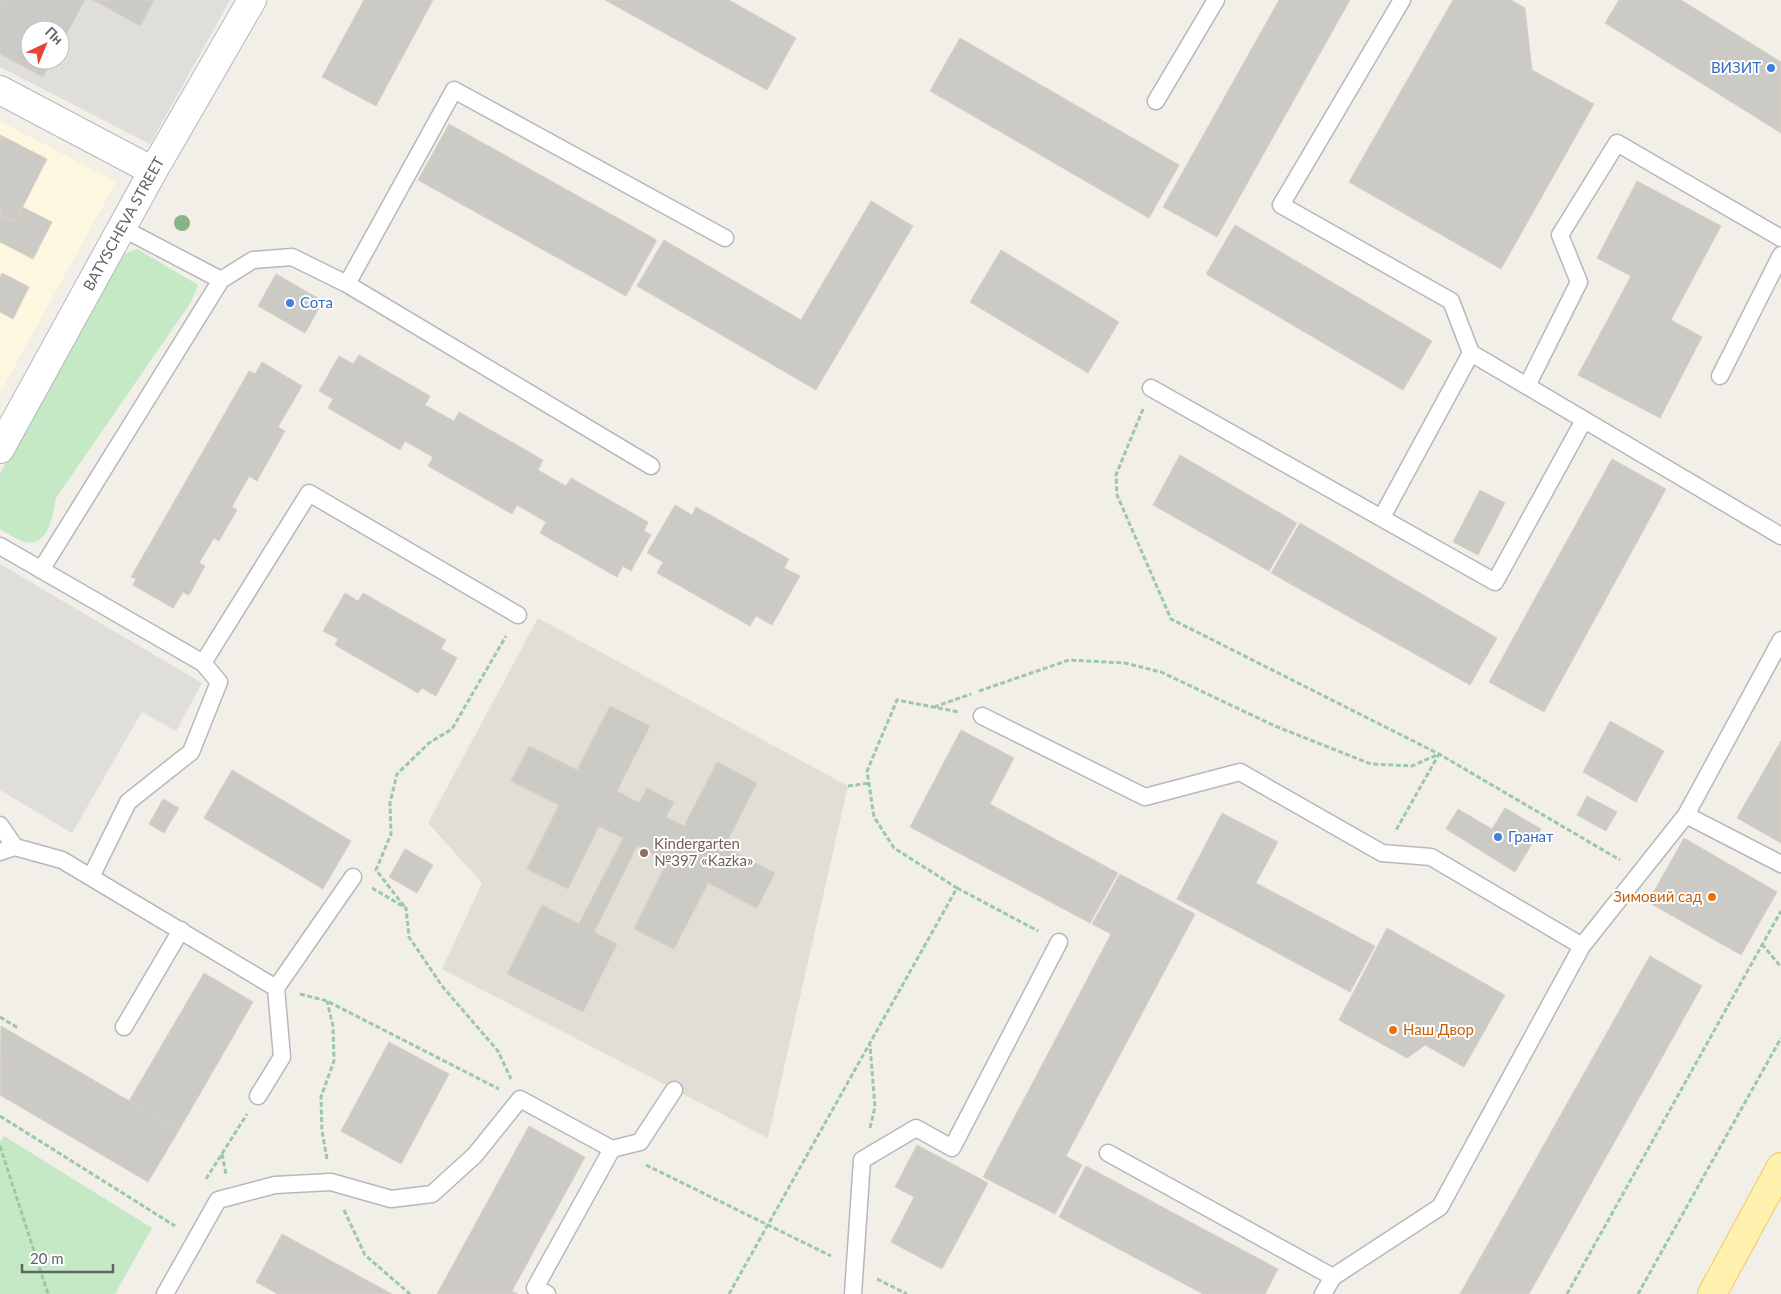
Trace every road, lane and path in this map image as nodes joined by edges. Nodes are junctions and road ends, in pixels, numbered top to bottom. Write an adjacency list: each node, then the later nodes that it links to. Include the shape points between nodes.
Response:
1 (252, 0): 6 (street, BATYSCHEVA STREET)
2 (1216, 0): 5 (lane)
3 (1402, 0): 13 (lane, via 1281,205 1451,301)
4 (0, 90): 6 (street)
5 (1156, 101)
6 (153, 172): 7 (street, BATYSCHEVA STREET)
7 (122, 228): 11 (lane); 18 (street, BATYSCHEVA STREET)
8 (725, 238): 12 (lane, via 454,90)
9 (1781, 238): 15 (lane, via 1617,142 1560,235 1579,282)
10 (1781, 255): 14 (lane)
11 (221, 280): 12 (lane, via 253,260 292,257); 23 (lane)
12 (347, 284): 19 (lane)
13 (1471, 353): 15 (lane); 20 (lane)
14 (1720, 376)
15 (1527, 386): 17 (lane)
16 (1152, 388): 20 (lane); 29 (path, via 1116,475 1117,495 1171,619)
17 (1584, 420): 20 (lane, via 1495,582); 21 (lane)
18 (0, 449)
19 (651, 466)
20 (1382, 517)
21 (1781, 536)
22 (0, 546): 23 (lane)
23 (41, 570): 26 (lane)
24 (518, 615): 26 (lane, via 309,493); 37 (path, via 452,729 429,743 397,774 390,803 391,834)
25 (1781, 640): 32 (lane)
26 (203, 662): 40 (lane, via 219,682 191,752 128,802)
27 (933, 707): 28 (path); 29 (path, via 1069,660 1125,664 1161,672 1275,726 1371,764 1412,766); 30 (path, via 897,700 867,771)
28 (982, 716): 35 (lane, via 1145,797 1240,772)
29 (1439, 754): 35 (path); 38 (path)
30 (869, 783): 31 (path); 41 (path, via 874,817 894,848)
31 (848, 786)
32 (1686, 815): 36 (lane); 38 (lane)
33 (0, 826): 34 (lane)
34 (8, 849): 40 (lane, via 62,860)
35 (1382, 853): 47 (lane, via 1431,856)
36 (1781, 864)
37 (376, 870): 39 (path); 42 (path)
38 (1640, 872): 47 (lane)
39 (353, 876): 42 (path); 49 (lane)
40 (91, 877): 44 (lane)
41 (957, 888): 45 (path); 55 (path)
42 (406, 908): 58 (path, via 409,937 442,986 498,1051)
43 (1781, 911): 46 (path)
44 (181, 930): 49 (lane); 52 (lane)
45 (1058, 942): 63 (lane, via 952,1148 916,1128)
46 (1762, 944): 48 (path); 79 (path)
47 (1582, 946): 70 (lane, via 1440,1207)
48 (1781, 966)
49 (276, 988): 50 (path); 57 (lane, via 282,1057)
50 (327, 1001): 58 (path); 65 (path, via 334,1061 321,1097 322,1131)
51 (0, 1017): 53 (path)
52 (124, 1027)
53 (18, 1028)
54 (1781, 1038): 80 (path)
55 (870, 1044): 63 (path, via 875,1107); 68 (path)
56 (674, 1090): 61 (lane, via 640,1142)
57 (258, 1096): 66 (path)
58 (520, 1099): 61 (lane); 65 (lane, via 475,1154 432,1194 391,1199)
59 (0, 1116): 67 (path, via 176,1226)
60 (0, 1146): 71 (path)
61 (612, 1149): 68 (path); 74 (lane, via 535,1288)
62 (1108, 1154): 70 (lane)
63 (862, 1160): 69 (lane)
64 (1781, 1167): 81 (main road)
65 (331, 1182): 72 (lane, via 275,1185 218,1200); 73 (path, via 365,1255)
66 (201, 1185)
67 (181, 1218)
68 (768, 1225): 69 (path); 75 (path)
69 (854, 1268): 76 (lane); 77 (path)
70 (1333, 1277): 78 (lane)
71 (48, 1294)
72 (165, 1294)
73 (410, 1294)
74 (547, 1294)
75 (728, 1294)
76 (853, 1294)
77 (907, 1294)
78 (1323, 1294)
79 (1567, 1294)
80 (1638, 1294)
81 (1712, 1294)

